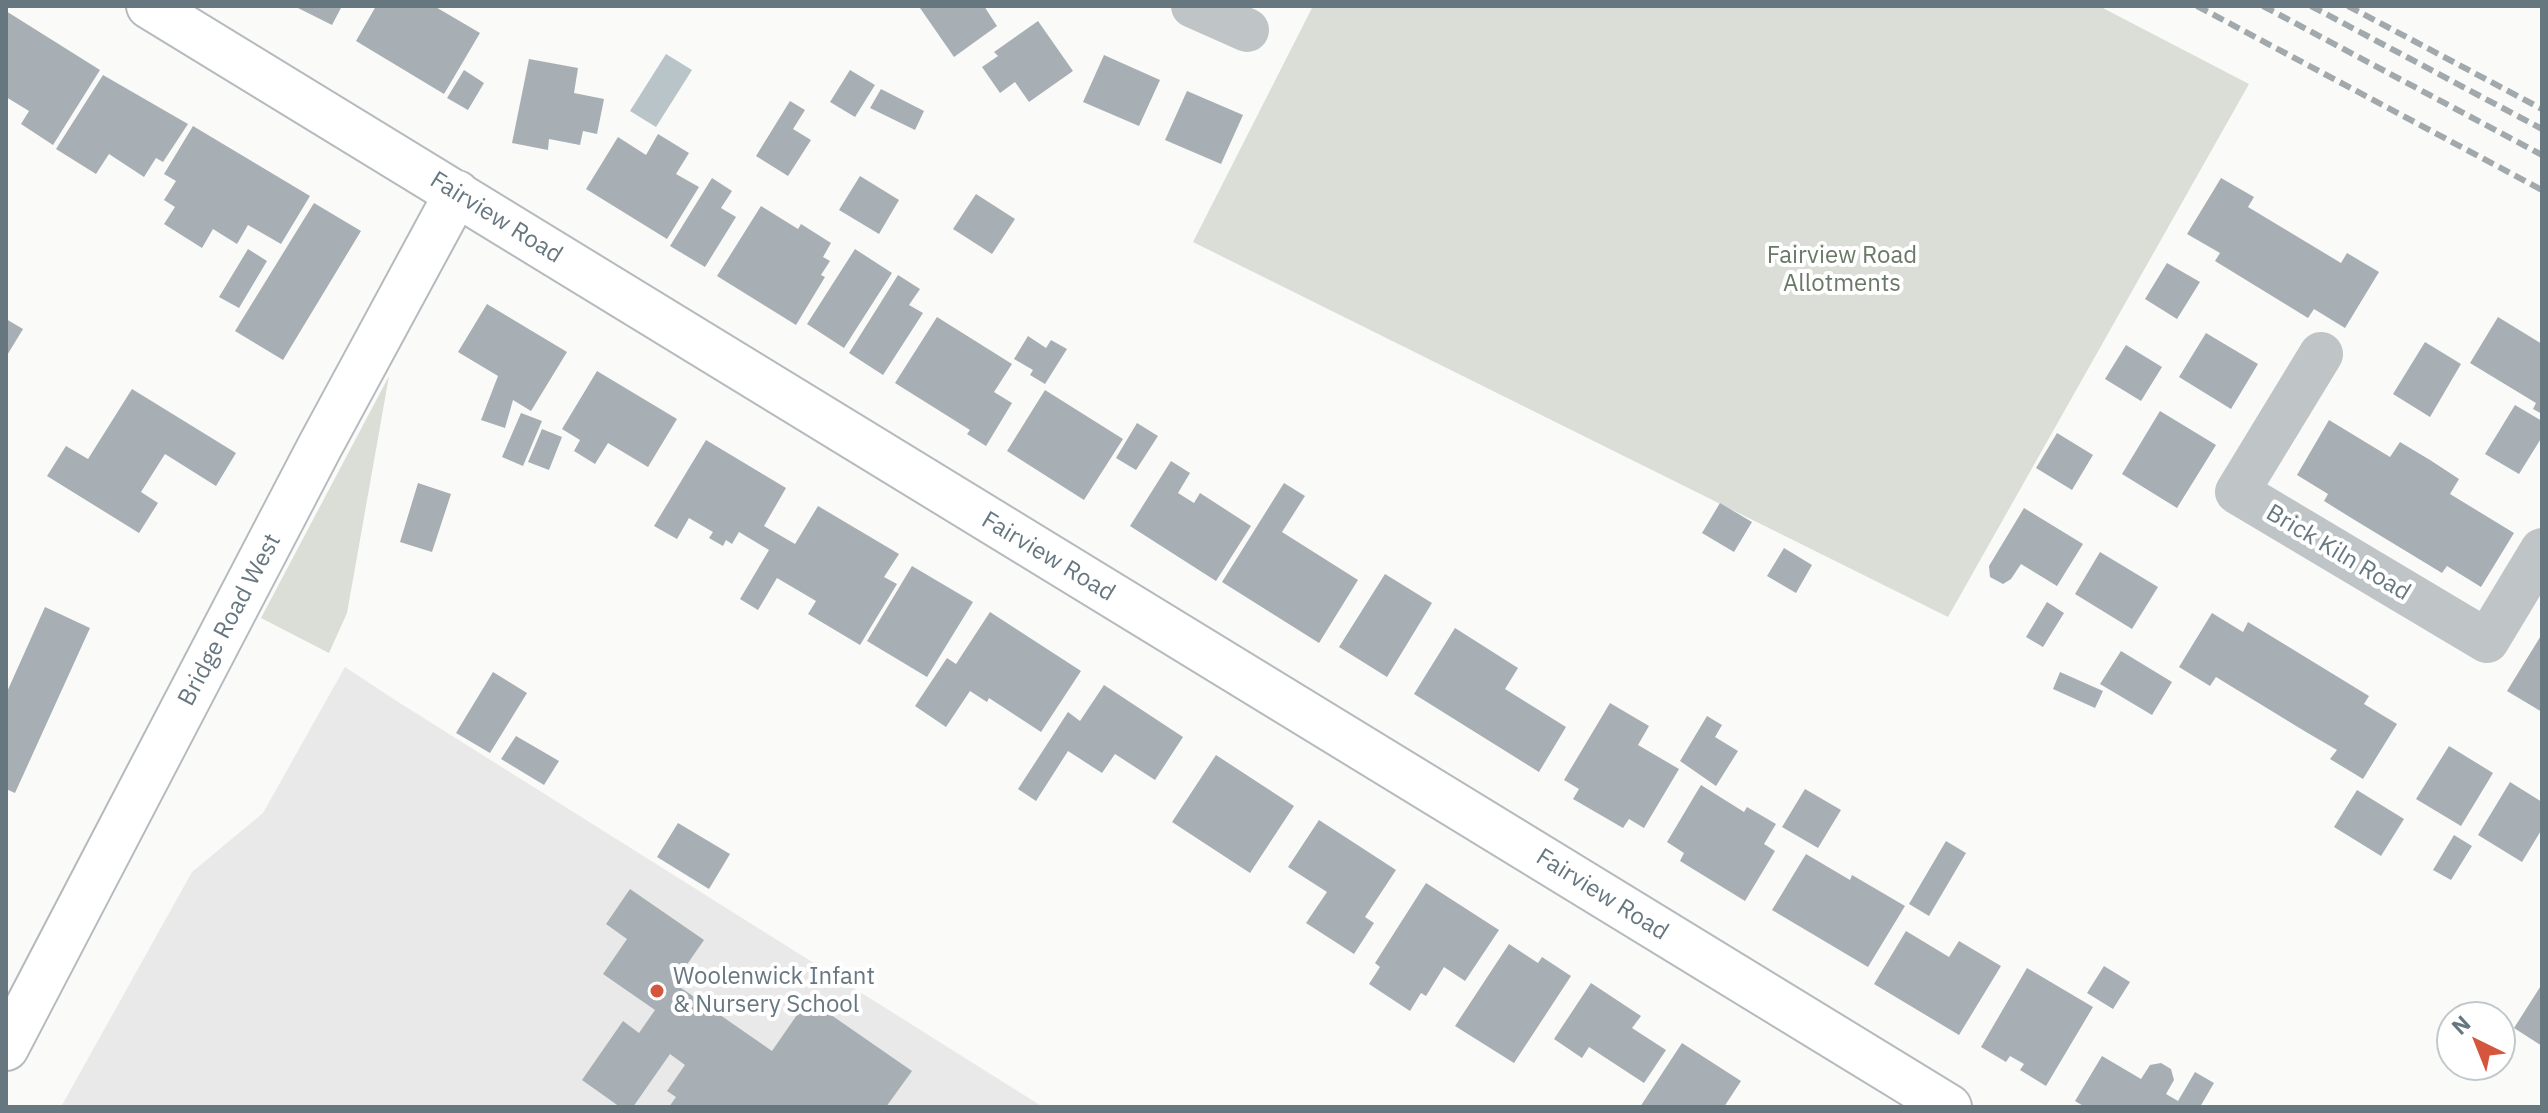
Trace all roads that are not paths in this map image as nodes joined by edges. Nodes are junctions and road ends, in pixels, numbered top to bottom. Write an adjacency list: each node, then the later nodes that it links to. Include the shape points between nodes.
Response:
1 (1193, 6): 3 (street)
2 (167, 11): 4 (street, Fairview Road)
3 (1247, 30)
4 (457, 193): 7 (street, Bridge Road West); 8 (street, Fairview Road)
5 (2321, 354): 6 (street, Brick Kiln Road, via 2237,492 2487,641)
6 (2542, 550)
7 (6, 1048)
8 (1949, 1107)

